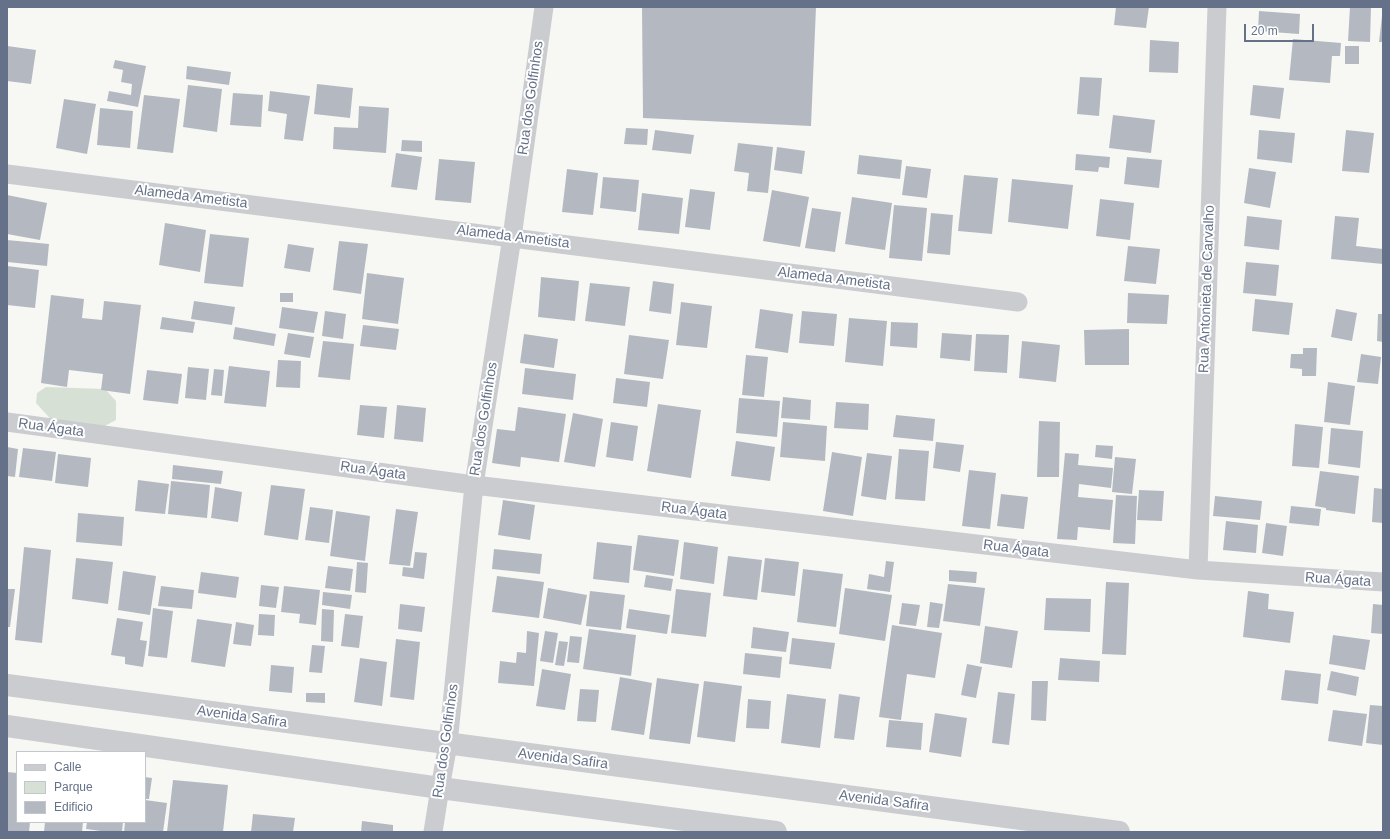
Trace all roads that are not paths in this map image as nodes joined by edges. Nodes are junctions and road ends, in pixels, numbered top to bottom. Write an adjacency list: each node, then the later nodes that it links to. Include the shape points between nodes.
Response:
1 (544, 7): 4 (street, Rua dos Golfinhos)
2 (1217, 7): 8 (street, Rua Antonieta de Carvalho)
3 (7, 174): 4 (street, Alameda Ametista)
4 (512, 237): 5 (street, Alameda Ametista); 7 (street, Rua dos Golfinhos)
5 (1018, 302)
6 (7, 422): 7 (street, Rua Ágata)
7 (474, 485): 8 (street, Rua Ágata); 12 (street, Rua dos Golfinhos)
8 (1198, 570): 9 (street, Rua Ágata)
9 (1383, 582)
10 (7, 685): 12 (street, Avenida Safira)
11 (7, 726): 13 (street)
12 (448, 744): 13 (street, Rua dos Golfinhos); 14 (street, Avenida Safira)
13 (440, 788): 15 (street, Rua dos Golfinhos); 16 (street)
14 (1000, 824): 17 (street, Avenida Safira)
15 (433, 832)
16 (776, 832)
17 (1119, 832)

